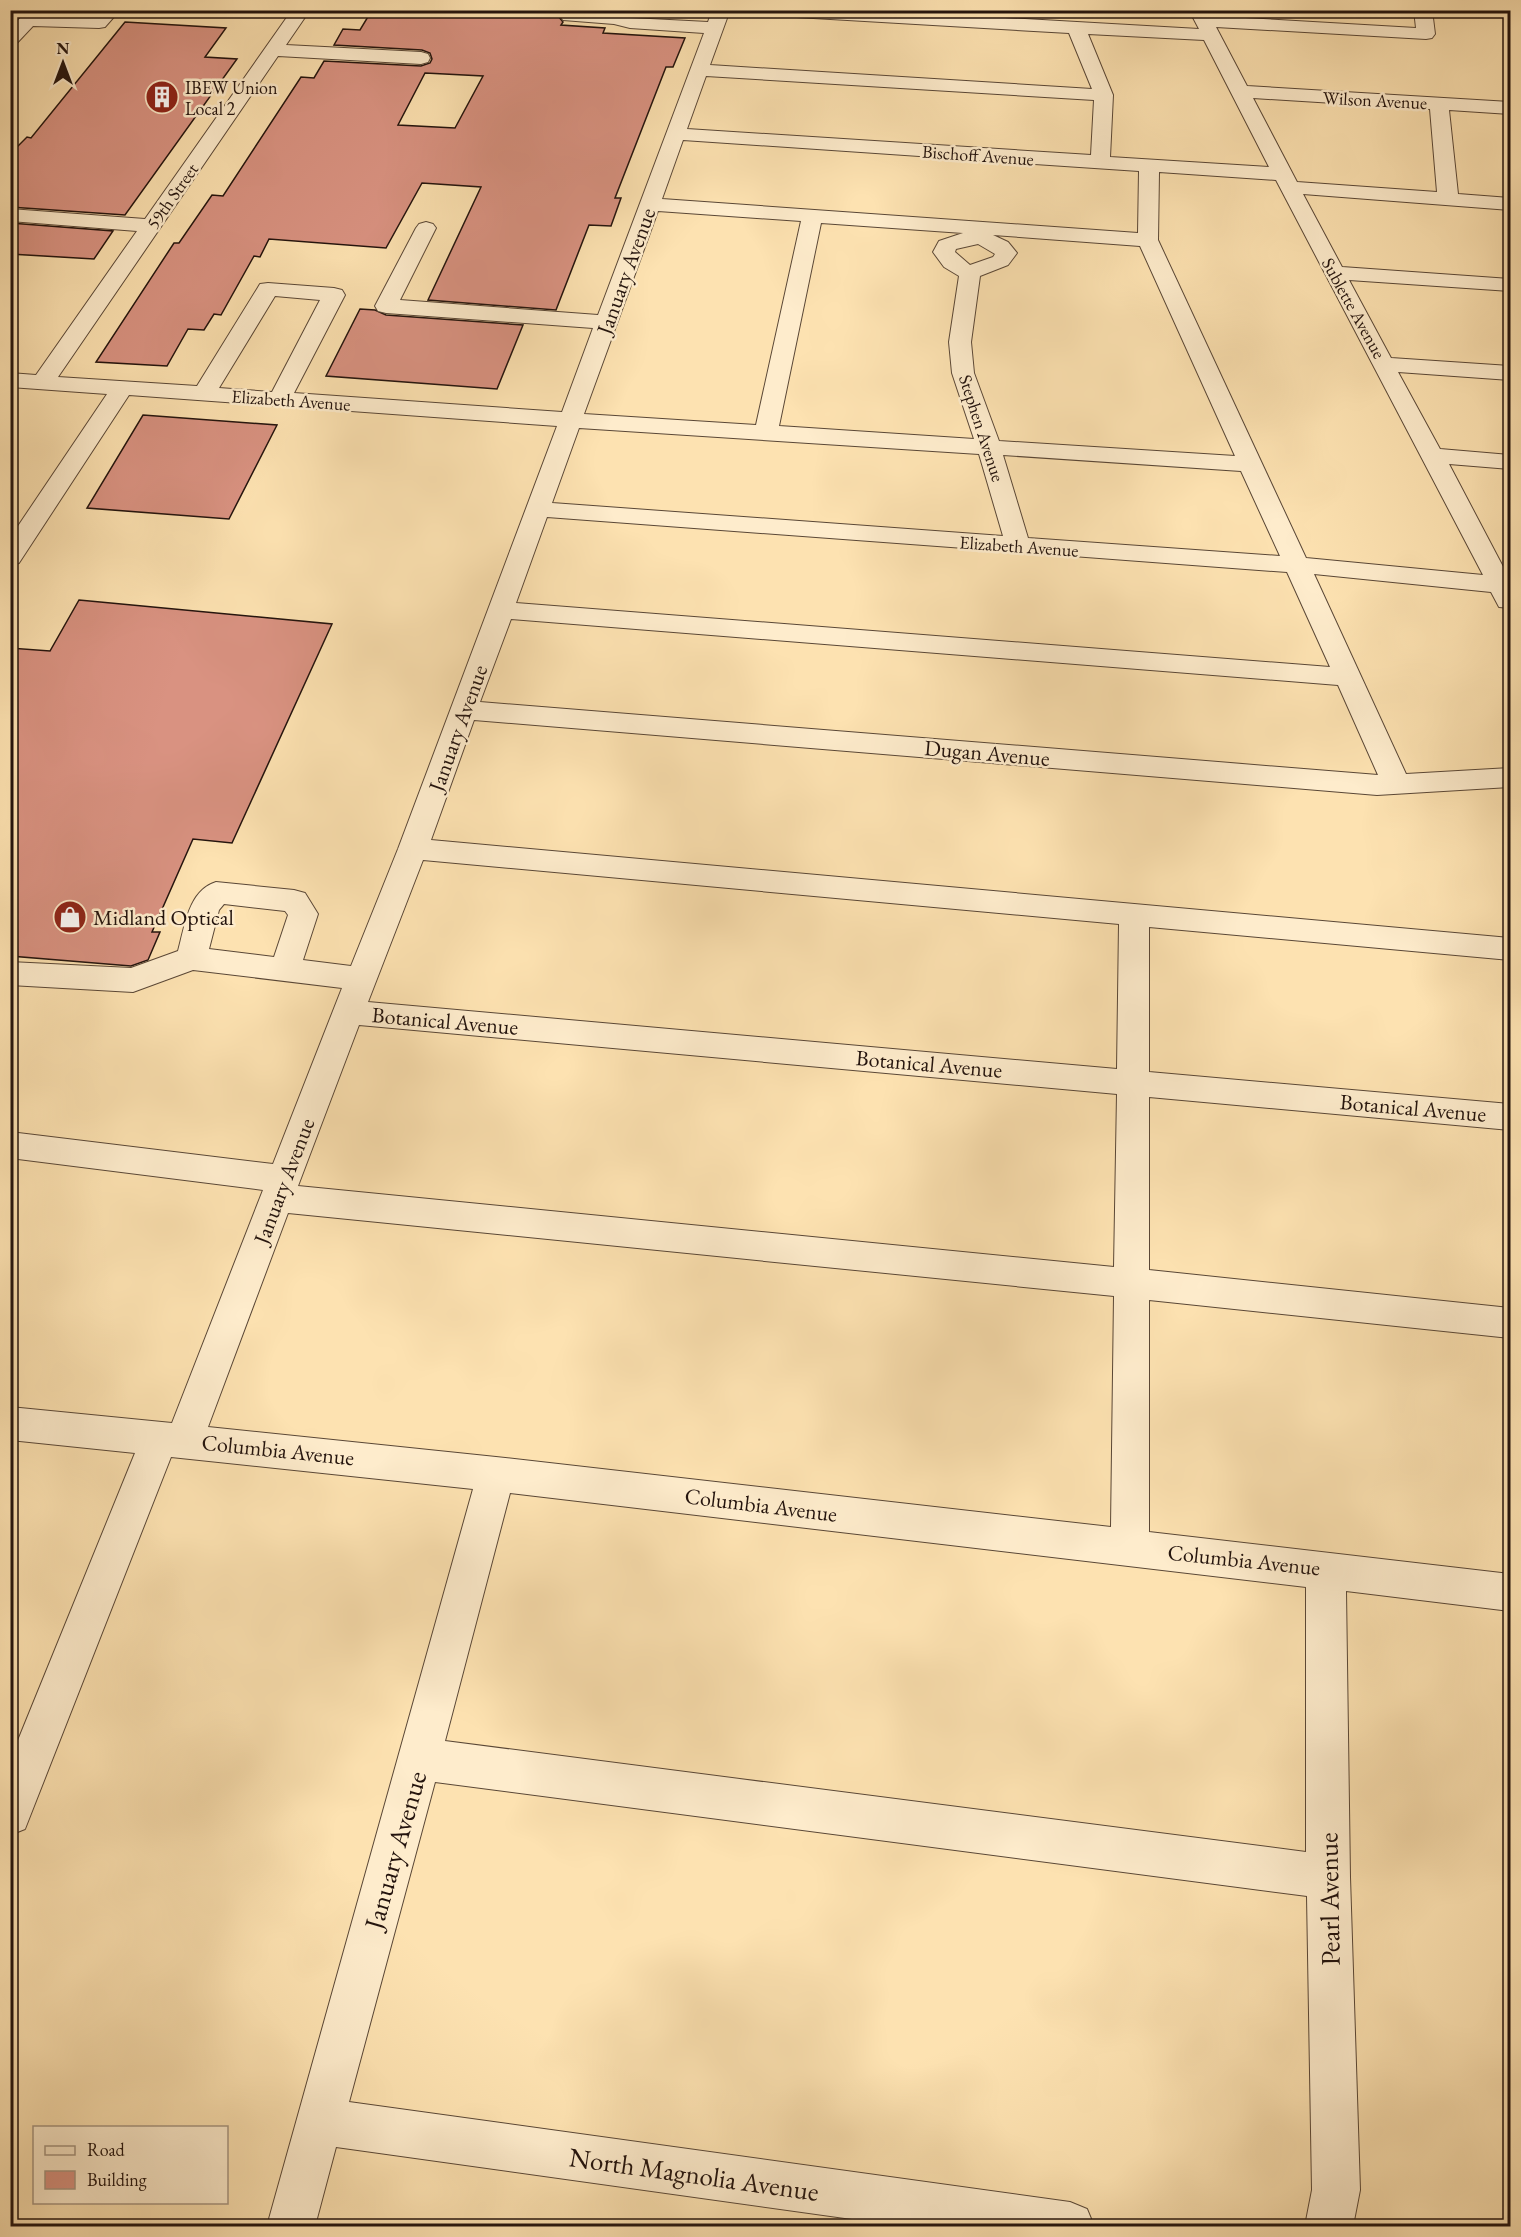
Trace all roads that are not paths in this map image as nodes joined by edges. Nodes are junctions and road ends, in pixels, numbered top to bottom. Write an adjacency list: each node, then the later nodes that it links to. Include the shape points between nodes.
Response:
1 (111, 10): 6 (street, via 99,23)
2 (301, 10): 13 (street, 59th Street)
3 (761, 10): 11 (street)
4 (1423, 10): 10 (street, via 1426,34)
5 (617, 15): 7 (street); 8 (street, via 630,23)
6 (56, 16): 9 (street)
7 (569, 16)
8 (718, 19): 15 (street, January Avenue)
9 (19, 20): 12 (street)
10 (1204, 22): 11 (street); 16 (street, Sublette Avenue)
11 (1077, 29): 17 (street)
12 (10, 40)
13 (273, 50): 14 (street); 29 (street, 59th Street)
14 (421, 58)
15 (700, 70): 17 (street); 20 (street, January Avenue)
16 (1239, 92): 18 (street, Wilson Avenue); 23 (street, Sublette Avenue)
17 (1104, 95): 21 (street)
18 (1439, 103): 19 (street, Wilson Avenue); 24 (street)
19 (1510, 108)
20 (675, 134): 21 (street, Bischoff Avenue); 25 (street, January Avenue)
21 (1100, 163): 22 (street, Bischoff Avenue)
22 (1149, 167): 23 (street, Bischoff Avenue); 31 (street)
23 (1285, 181): 24 (street, Bischoff Avenue); 33 (street, Sublette Avenue)
24 (1448, 199): 26 (street, Bischoff Avenue)
25 (650, 204): 28 (street); 35 (street, January Avenue)
26 (1510, 204)
27 (10, 215): 29 (street)
28 (812, 216): 31 (street); 44 (street)
29 (151, 226): 39 (street, 59th Street)
30 (426, 228): 35 (street, via 386,306)
31 (1148, 240): 48 (street)
32 (970, 272): 45 (street, Stephen Avenue, via 960,342 963,373)
33 (1334, 273): 34 (street); 36 (street, Sublette Avenue)
34 (1510, 285)
35 (607, 322): 43 (street, January Avenue)
36 (1384, 364): 37 (street); 46 (street, Sublette Avenue)
37 (1510, 373)
38 (10, 380): 39 (street, Elizabeth Avenue)
39 (43, 382): 40 (street, Elizabeth Avenue)
40 (122, 389): 41 (street, Elizabeth Avenue); 51 (street)
41 (204, 394): 42 (street, Elizabeth Avenue); 42 (street, via 268,289 334,295)
42 (279, 400): 43 (street, Elizabeth Avenue)
43 (571, 420): 44 (street, Elizabeth Avenue); 49 (street, January Avenue)
44 (766, 433): 45 (street, Elizabeth Avenue)
45 (989, 447): 48 (street, Elizabeth Avenue); 50 (street, Stephen Avenue)
46 (1433, 456): 47 (street); 53 (street, Sublette Avenue)
47 (1510, 462)
48 (1250, 464): 52 (street)
49 (538, 509): 50 (street, Elizabeth Avenue); 54 (street, January Avenue)
50 (1018, 546): 52 (street, Elizabeth Avenue)
51 (10, 558)
52 (1296, 565): 53 (street, Elizabeth Avenue); 55 (street)
53 (1503, 581)
54 (501, 610): 55 (street); 56 (street, January Avenue)
55 (1347, 677): 58 (street)
56 (464, 710): 58 (street, Dugan Avenue, via 1365,784); 59 (street, January Avenue)
57 (1510, 778): 58 (street, Dugan Avenue)
58 (1396, 783)
59 (413, 849): 60 (street); 65 (street, January Avenue)
60 (1134, 914): 61 (street); 67 (street)
61 (1510, 949)
62 (191, 958): 63 (street); 63 (street, via 205,907 216,893 294,901 303,914); 64 (street, via 133,980)
63 (285, 970): 65 (street)
64 (10, 973)
65 (361, 979): 66 (street, January Avenue)
66 (348, 1012): 67 (street, Botanical Avenue); 70 (street, January Avenue)
67 (1132, 1082): 68 (street, Botanical Avenue); 71 (street)
68 (1510, 1117)
69 (10, 1144): 70 (street)
70 (281, 1189): 71 (street); 74 (street, January Avenue)
71 (1131, 1283): 72 (street); 76 (street)
72 (1510, 1323)
73 (10, 1423): 74 (street, Columbia Avenue)
74 (171, 1440): 75 (street, Columbia Avenue); 80 (street, January Avenue)
75 (496, 1474): 76 (street, Columbia Avenue); 79 (street, January Avenue)
76 (1130, 1548): 77 (street, Columbia Avenue)
77 (1326, 1570): 78 (street, Columbia Avenue); 81 (street, Pearl Avenue)
78 (1510, 1592)
79 (420, 1759): 81 (street); 82 (street, January Avenue)
80 (10, 1814)
81 (1328, 1877): 86 (street, Pearl Avenue, via 1336,2190)
82 (319, 2121): 83 (street, North Magnolia Avenue); 84 (street, January Avenue)
83 (974, 2220): 85 (street, North Magnolia Avenue)
84 (291, 2226)
85 (1070, 2226)
86 (1329, 2226)

